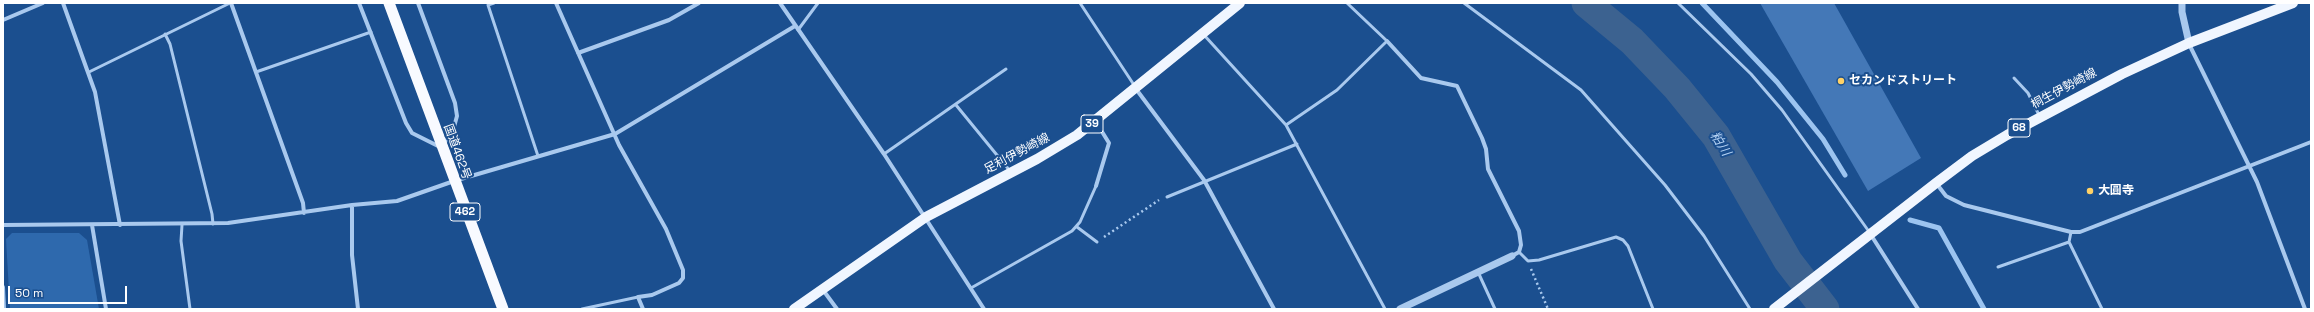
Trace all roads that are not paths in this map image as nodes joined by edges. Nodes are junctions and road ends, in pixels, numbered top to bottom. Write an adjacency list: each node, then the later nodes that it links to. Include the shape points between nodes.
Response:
1 (43, 3): 19 (street)
2 (63, 3): 29 (street)
3 (230, 3): 23 (lane); 30 (street)
4 (359, 3): 22 (street)
5 (389, 3): 40 (highway, 国道462号 / 462)
6 (418, 3): 40 (street, via 457,116)
7 (494, 3): 42 (lane, via 488,5)
8 (556, 3): 27 (street)
9 (699, 3): 27 (street, via 669,20)
10 (780, 3): 20 (street)
11 (818, 3): 21 (lane)
12 (1080, 3): 32 (lane)
13 (1240, 3): 24 (main road, 足利伊勢崎線 / 39)
14 (1347, 3): 25 (lane)
15 (1464, 3): 86 (lane, via 1581,90 1665,185 1704,236)
16 (1678, 3): 60 (lane, via 1751,74 1782,110)
17 (2182, 3): 26 (street)
18 (2293, 3): 26 (main road, 桐生伊勢崎線 / 68)
19 (3, 20)
20 (795, 26): 21 (street); 37 (street)
21 (798, 30): 41 (street)
22 (371, 32): 30 (lane); 40 (street, via 412,133)
23 (165, 34): 29 (lane); 54 (lane, via 197,152)
24 (1203, 34): 32 (main road, 足利伊勢崎線 / 39); 36 (lane)
25 (1387, 41): 36 (lane, via 1337,90); 63 (street, via 1421,78 1457,86 1486,148 1488,169 1522,239)
26 (2189, 44): 34 (main road, 桐生伊勢崎線 / 68, via 2122,74); 43 (street)
27 (578, 53): 37 (street)
28 (1006, 69): 33 (lane)
29 (88, 72): 56 (street, via 95,92)
30 (256, 72): 51 (street, via 303,202)
31 (2014, 78): 34 (lane, via 2028,93)
32 (1136, 89): 35 (main road, 足利伊勢崎線 / 39); 45 (street)
33 (956, 105): 41 (lane); 44 (lane)
34 (2040, 117): 47 (main road, 桐生伊勢崎線 / 68, via 1972,156)
35 (1096, 122): 44 (main road, 足利伊勢崎線 / 39); 48 (street, via 1109,143)
36 (1286, 125): 39 (lane)
37 (614, 134): 42 (street); 70 (street, via 666,229 683,270 683,278 679,283 659,293)
38 (2311, 142): 43 (street)
39 (1297, 144): 45 (lane); 82 (lane)
40 (442, 148): 46 (highway, 国道462号 / 462)
41 (884, 154): 52 (street)
42 (538, 156): 46 (street)
43 (2250, 166): 59 (street, via 2092,229); 90 (street)
44 (1010, 173): 52 (main road, 足利伊勢崎線 / 39)
45 (1204, 180): 49 (lane); 81 (street)
46 (454, 181): 50 (street, via 397,201); 75 (highway, 国道462号 / 462)
47 (1936, 183): 59 (street, via 1946,196 1964,205); 60 (main road, 桐生伊勢崎線 / 68)
48 (1096, 186): 58 (lane)
49 (1167, 197)
50 (352, 205): 51 (street); 74 (street, via 352,255)
51 (304, 213): 54 (street)
52 (926, 217): 68 (street); 69 (main road, 足利伊勢崎線 / 39)
53 (3, 224): 55 (street)
54 (213, 224): 57 (street)
55 (92, 225): 56 (street); 72 (street)
56 (120, 225): 57 (street)
57 (182, 225): 73 (lane, via 181,241)
58 (1077, 228): 61 (lane); 68 (lane)
59 (2071, 232): 62 (lane)
60 (1868, 236): 87 (main road, 桐生伊勢崎線 / 68); 88 (street)
61 (1097, 242)
62 (2069, 242): 65 (lane); 89 (lane)
63 (1519, 252): 64 (street); 85 (lane, via 1528,261 1539,260 1616,237 1628,246)
64 (1512, 256): 66 (street)
65 (1998, 267)
66 (1478, 272): 83 (street); 84 (lane)
67 (3, 287): 71 (street)
68 (971, 288): 80 (street)
69 (823, 289): 78 (main road, 足利伊勢崎線 / 39); 79 (street)
70 (638, 297): 76 (lane); 77 (street)
71 (4, 309)
72 (106, 309)
73 (190, 309)
74 (358, 309)
75 (503, 309)
76 (582, 309)
77 (643, 309)
78 (794, 309)
79 (837, 309)
80 (984, 309)
81 (1274, 309)
82 (1385, 309)
83 (1400, 309)
84 (1495, 309)
85 (1653, 309)
86 (1750, 309)
87 (1774, 309)
88 (1918, 309)
89 (2102, 309)
90 (2305, 309)

